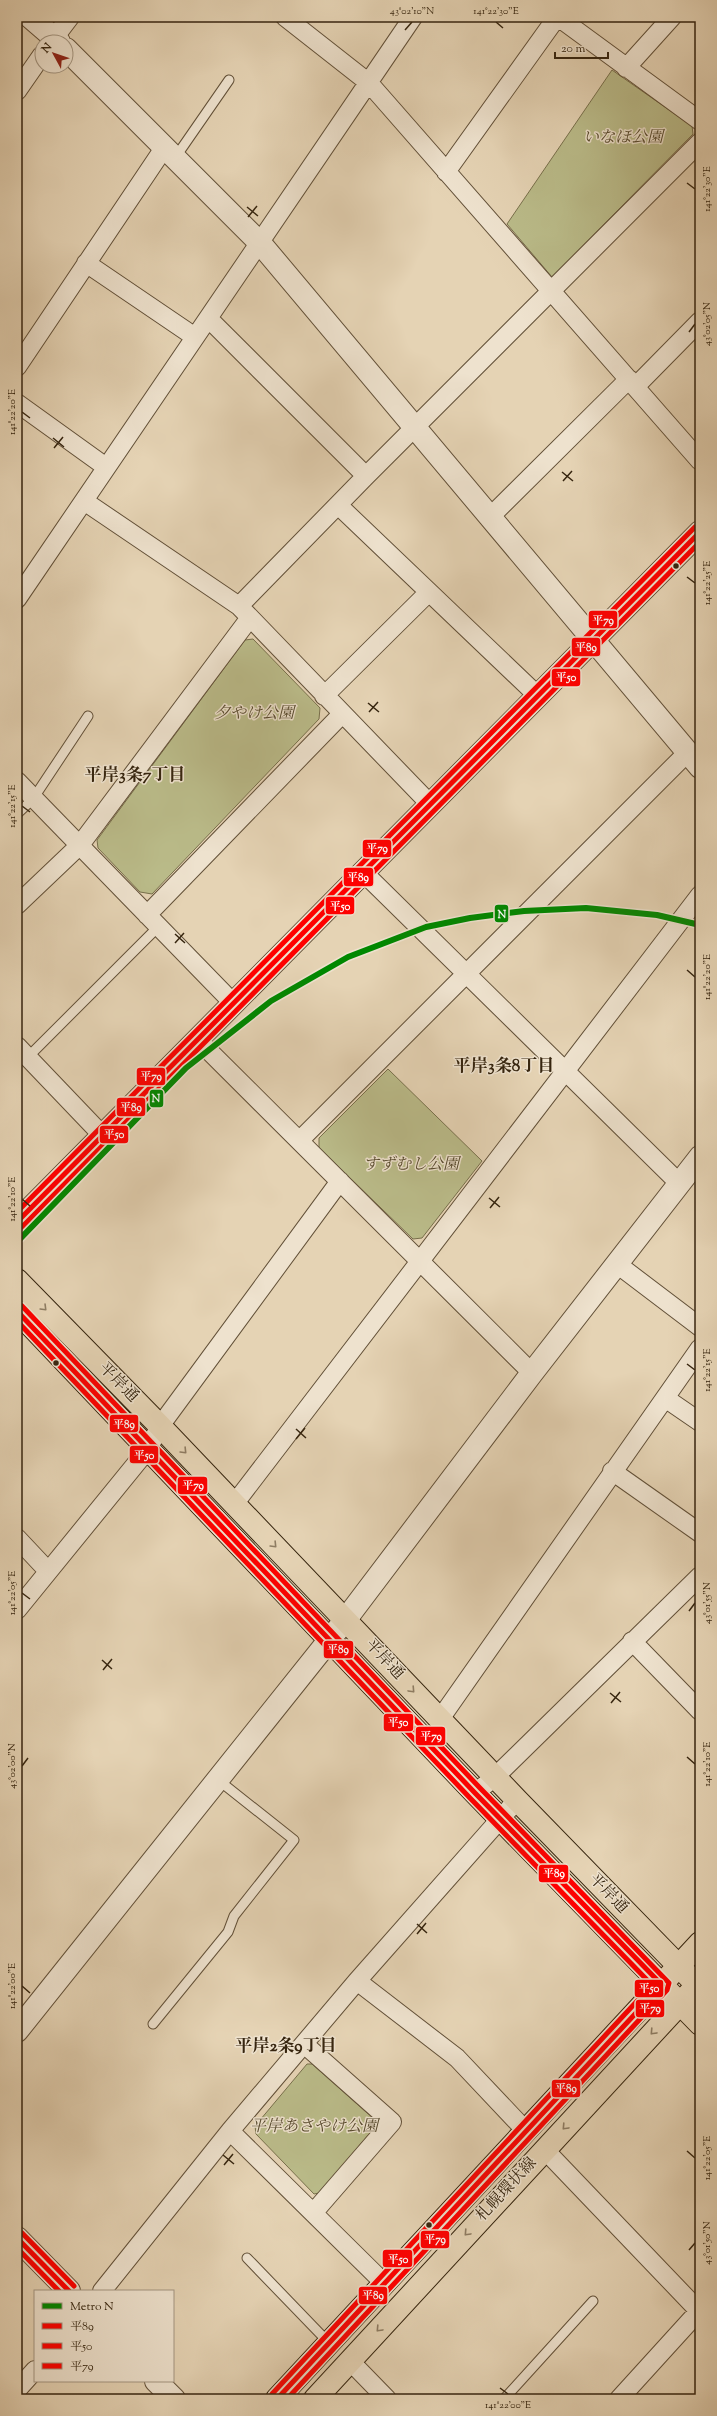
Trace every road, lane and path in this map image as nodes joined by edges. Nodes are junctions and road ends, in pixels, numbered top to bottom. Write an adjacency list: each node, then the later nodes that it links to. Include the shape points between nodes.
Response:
1 (30, 17): 7 (street)
2 (70, 17): 8 (street)
3 (285, 17): 13 (street)
4 (413, 17): 13 (street)
5 (557, 17): 11 (street); 18 (street)
6 (672, 17): 11 (street)
7 (48, 34)
8 (62, 34)
9 (74, 60): 17 (street)
10 (34, 67): 14 (street)
11 (626, 68): 15 (street)
12 (229, 80): 17 (lane)
13 (369, 84): 18 (street); 19 (street)
14 (17, 92)
15 (700, 120)
16 (700, 142): 21 (street)
17 (169, 153): 19 (street); 20 (street)
18 (446, 172): 21 (street)
19 (260, 243): 22 (street); 28 (street)
20 (86, 263): 24 (street); 25 (street)
21 (552, 293): 26 (street); 28 (street)
22 (208, 318): 24 (street); 31 (street)
23 (700, 321): 26 (street)
24 (195, 337): 30 (street)
25 (17, 367)
26 (632, 383): 29 (street); 34 (street)
27 (17, 403): 30 (street)
28 (414, 428): 31 (street); 34 (street)
29 (700, 461)
30 (106, 467): 32 (street)
31 (366, 476): 33 (street)
32 (84, 501): 37 (street); 38 (street)
33 (338, 505): 36 (street); 38 (street)
34 (489, 518): 39 (street)
35 (700, 532): 39 (street)
36 (429, 592): 40 (street); 41 (street)
37 (17, 600)
38 (244, 612): 40 (street); 49 (street)
39 (594, 641): 41 (street); 44 (street)
40 (324, 696): 42 (street)
41 (539, 696): 47 (street)
42 (342, 714): 47 (street); 53 (street)
43 (88, 716): 46 (lane)
44 (694, 760): 54 (street)
45 (17, 781): 46 (street)
46 (33, 799): 48 (lane); 49 (street)
47 (431, 804): 50 (street)
48 (17, 814)
49 (80, 845): 52 (street); 53 (street)
50 (364, 874): 54 (street); 55 (street)
51 (700, 896): 58 (street)
52 (17, 905)
53 (153, 921): 55 (street); 57 (lane)
54 (466, 974): 58 (street); 60 (street)
55 (234, 1004): 56 (street)
56 (198, 1040): 59 (street); 60 (street)
57 (22, 1051): 59 (street)
58 (566, 1072): 63 (street); 65 (street)
59 (103, 1136): 64 (street)
60 (300, 1140): 62 (street)
61 (700, 1158): 63 (street)
62 (340, 1181): 65 (street); 74 (street)
63 (680, 1184): 66 (street)
64 (17, 1222)
65 (420, 1261): 71 (street); 77 (street)
66 (617, 1264): 69 (street); 71 (street)
67 (17, 1280): 74 (main road, 平岸通, one-way to 74)
68 (17, 1311): 75 (main road, 平岸通)
69 (700, 1327)
70 (700, 1348): 72 (street)
71 (532, 1373): 83 (street)
72 (665, 1398): 73 (street); 76 (street)
73 (700, 1422)
74 (160, 1426): 75 (street); 77 (main road, 平岸通, one-way to 77)
75 (148, 1449): 80 (street); 84 (main road, 平岸通)
76 (612, 1471): 78 (street); 87 (street)
77 (235, 1503): 83 (main road, 平岸通, one-way to 83)
78 (700, 1533)
79 (17, 1538): 80 (street)
80 (48, 1571): 82 (street)
81 (700, 1576): 85 (street)
82 (17, 1610)
83 (346, 1620): 84 (street); 87 (main road, 平岸通, one-way to 87)
84 (329, 1639): 89 (street); 90 (main road, 平岸通)
85 (632, 1641): 86 (street); 88 (street)
86 (700, 1711)
87 (440, 1719): 88 (main road, 平岸通)
88 (495, 1777): 90 (street); 91 (main road, 平岸通)
89 (217, 1779): 99 (lane, via 294,1840 234,1916 228,1932); 101 (street)
90 (475, 1793): 92 (main road, 平岸通)
91 (517, 1800): 92 (street); 94 (main road, 平岸通)
92 (500, 1817): 95 (street); 96 (main road, 平岸通)
93 (700, 1943): 94 (main road, 札幌環状線)
94 (679, 1967): 96 (main road, 札幌環状線); 97 (main road, 平岸通)
95 (357, 1981): 102 (street); 104 (street, via 457,2058)
96 (662, 1985): 98 (main road, 平岸通); 104 (main road, 札幌環状線)
97 (699, 1985): 98 (main road, 札幌環状線)
98 (679, 2003): 100 (main road, 平岸通); 105 (main road, 札幌環状線, one-way to 105)
99 (153, 2024)
100 (700, 2024)
101 (17, 2031)
102 (304, 2044): 103 (street); 106 (street, via 392,2122)
103 (230, 2131): 106 (street); 111 (street)
104 (526, 2131): 109 (main road, 札幌環状線)
105 (544, 2150): 113 (street); 115 (main road, 札幌環状線, one-way to 115)
106 (314, 2212): 109 (street)
107 (17, 2238): 110 (street)
108 (247, 2258): 114 (lane)
109 (384, 2283): 114 (main road, 札幌環状線)
110 (68, 2290)
111 (103, 2290)
112 (593, 2301): 123 (lane)
113 (699, 2311): 124 (street)
114 (329, 2342): 120 (main road, 札幌環状線)
115 (350, 2361): 121 (main road, 札幌環状線); 122 (street)
116 (34, 2371): 118 (street)
117 (157, 2382): 119 (street)
118 (17, 2390)
119 (174, 2399)
120 (277, 2399)
121 (315, 2399)
122 (387, 2399)
123 (504, 2399)
124 (619, 2399)

